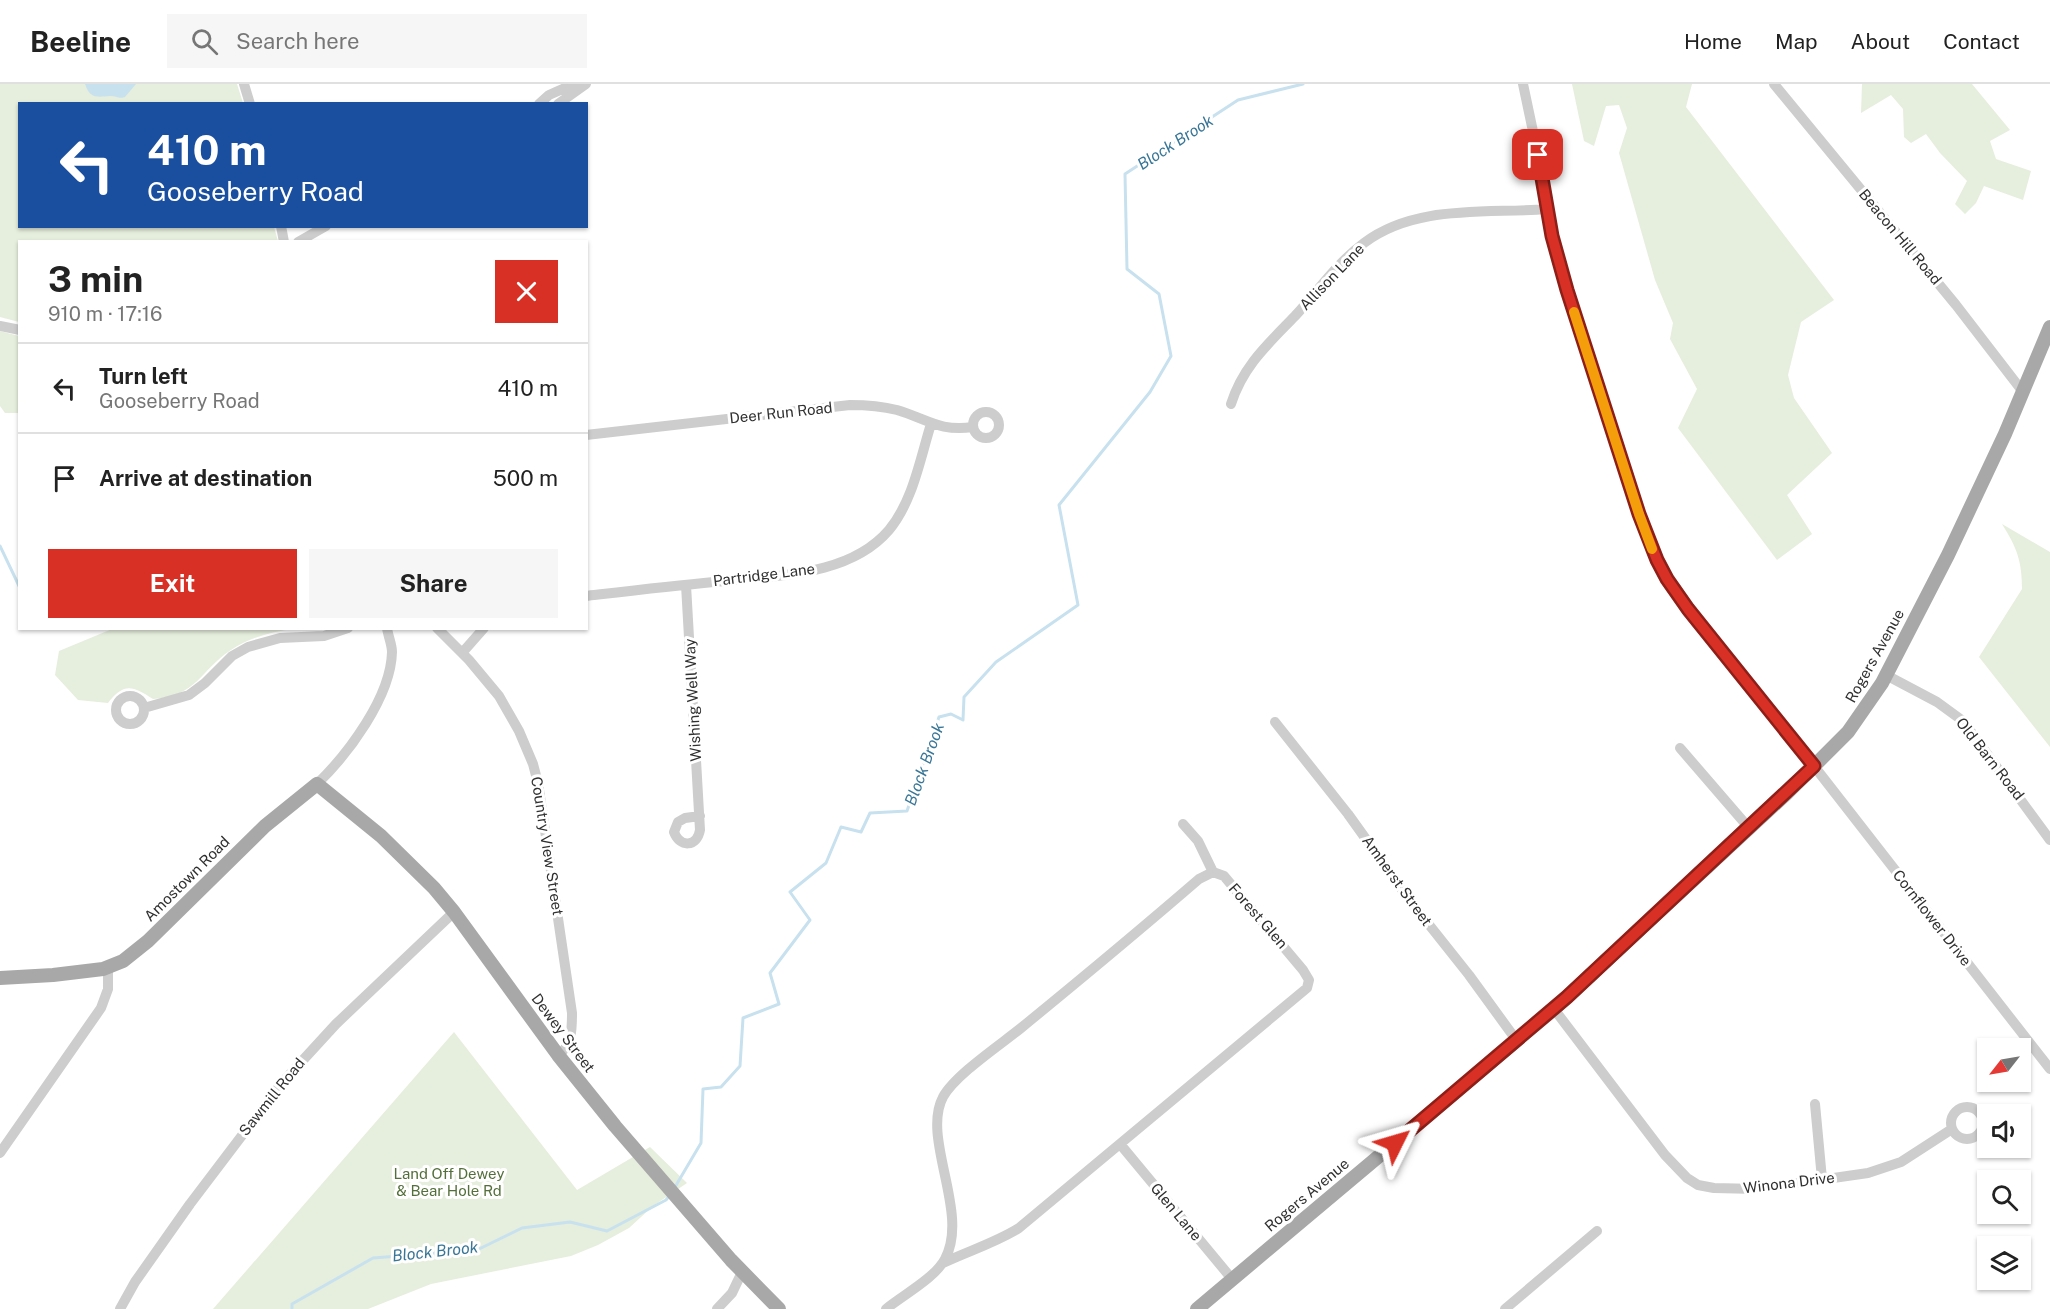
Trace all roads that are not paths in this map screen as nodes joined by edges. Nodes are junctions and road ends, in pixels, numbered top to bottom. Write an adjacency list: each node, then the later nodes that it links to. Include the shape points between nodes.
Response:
1 (244, 84): 6 (street)
2 (574, 84): 7 (street)
3 (586, 84): 8 (street)
4 (1523, 84): 9 (street, Cornflower Drive)
5 (1774, 84): 15 (street, Beacon Hill Road)
6 (249, 102)
7 (541, 102)
8 (561, 102)
9 (1547, 209): 16 (street, Allison Lane, via 1440,213 1374,236 1345,259 1264,348 1237,386); 31 (street, Cornflower Drive, via 1573,309 1657,560 1692,615)
10 (322, 228): 11 (street)
11 (302, 240)
12 (0, 326): 14 (street)
13 (2050, 327): 15 (main road, Rogers Avenue)
14 (18, 330)
15 (2023, 392): 27 (main road, Rogers Avenue, via 1961,528)
16 (1231, 404)
17 (931, 424): 18 (street, Deer Run Road); 19 (street, Deer Run Road, via 888,408 850,405); 20 (street, Partridge Lane, via 902,510 873,545 846,560 809,570)
18 (973, 427)
19 (588, 435)
20 (686, 585): 21 (street, Partridge Lane); 33 (street, Wishing Well Way)
21 (588, 596)
22 (342, 630): 28 (street, via 324,636 280,638 248,647 231,656 189,695)
23 (387, 630): 32 (street, Amostown Road, via 392,651 384,688 352,746)
24 (439, 630): 26 (street, Country View Street)
25 (482, 630): 26 (street)
26 (462, 653): 43 (street, Country View Street, via 509,712 536,773 572,1013 570,1038)
27 (1886, 675): 31 (main road, Rogers Avenue, via 1854,725); 36 (street, Old Barn Road, via 1963,721)
28 (144, 708)
29 (1275, 722): 42 (street, Amherst Street)
30 (1680, 748): 35 (street)
31 (1814, 766): 35 (main road, Rogers Avenue); 44 (street, Cornflower Drive)
32 (316, 784): 38 (main road, Dewey Street, via 420,872); 39 (main road, Amostown Road, via 266,826 148,941)
33 (699, 816)
34 (1183, 824): 37 (street, via 1198,841)
35 (1749, 828): 41 (main road, Rogers Avenue)
36 (2050, 840)
37 (1213, 872): 47 (street, Forest Glen, via 1229,881 1290,953 1307,975 1308,986); 51 (street, via 946,1092 940,1105 938,1131 952,1223)
38 (454, 912): 43 (main road, Dewey Street); 54 (street, Sawmill Road, via 369,991 281,1084 185,1211)
39 (108, 968): 40 (main road); 48 (street, via 104,1002)
40 (0, 978)
41 (1554, 1009): 42 (main road, Rogers Avenue); 49 (street, Winona Drive, via 1665,1155 1693,1182 1711,1188 1745,1189)
42 (1517, 1041): 53 (main road, Rogers Avenue)
43 (558, 1055): 52 (main road, Dewey Street)
44 (2050, 1069)
45 (1815, 1104): 49 (street)
46 (1952, 1129): 49 (street, Winona Drive, via 1896,1164 1868,1173)
47 (1120, 1144): 51 (street, Forest Glen, via 1018,1228); 53 (street, Glen Lane)
48 (0, 1154)
49 (1822, 1179)
50 (1597, 1232): 59 (street)
51 (942, 1263): 57 (street, Forest Glen)
52 (742, 1272): 55 (street, via 732,1293); 56 (main road, Dewey Street)
53 (1232, 1279): 58 (main road, Rogers Avenue)
54 (120, 1309)
55 (717, 1309)
56 (779, 1309)
57 (886, 1309)
58 (1197, 1309)
59 (1505, 1309)

